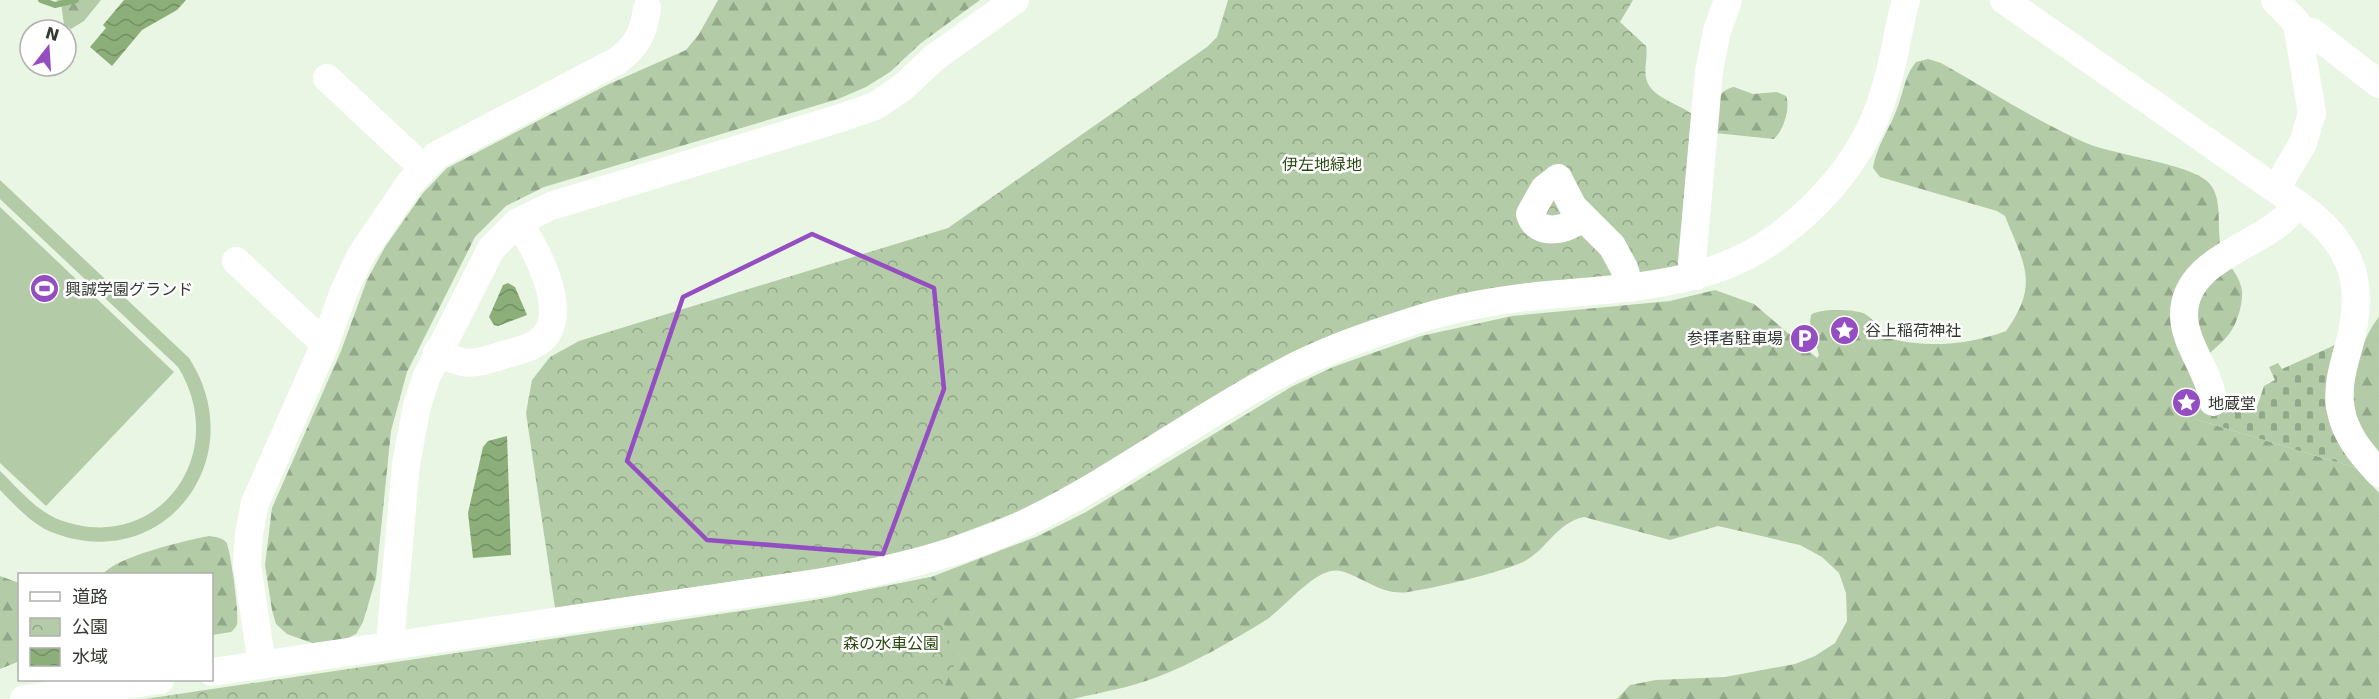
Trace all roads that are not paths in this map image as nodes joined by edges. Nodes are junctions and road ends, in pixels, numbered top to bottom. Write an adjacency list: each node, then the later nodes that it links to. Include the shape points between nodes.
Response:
1 (1015, 0): 13 (street, via 875,105 551,206)
2 (1728, 0): 15 (street, via 1709,71 1692,262)
3 (1906, 0): 15 (street, via 1883,99 1849,165 1799,220 1769,242 1737,261)
4 (2004, 0): 11 (street)
5 (2275, 0): 7 (street, via 2297,24)
6 (647, 8): 10 (street, via 644,29 634,48 617,61 454,144)
7 (2300, 34): 9 (street, via 2312,32); 11 (street, via 2311,103 2310,124)
8 (327, 78): 10 (street)
9 (2379, 84)
10 (422, 167): 17 (street, via 360,255)
11 (2286, 196): 19 (street, via 2285,218 2215,263 2186,296 2184,317 2189,337 2210,383); 20 (street, via 2339,241 2352,271 2357,303 2340,387 2340,406 2353,443)
12 (1582, 217): 16 (street, via 1612,246)
13 (518, 222): 18 (street, via 491,249); 18 (street, via 536,249 552,298 550,330 535,345 475,363 458,362)
14 (236, 261): 17 (street)
15 (1696, 276): 16 (street)
16 (1630, 288): 21 (street, via 1510,299 1463,308 1349,343 1273,378 1058,507 978,543 926,560 818,583)
17 (325, 344): 22 (street, via 255,503 248,565)
18 (437, 352): 21 (street, via 410,435 390,632)
19 (2213, 402)
20 (2379, 473)
21 (393, 645): 22 (street)
22 (262, 664): 23 (street)
23 (213, 672)
24 (153, 681): 25 (street)
25 (98, 689): 26 (street)
26 (24, 699)

